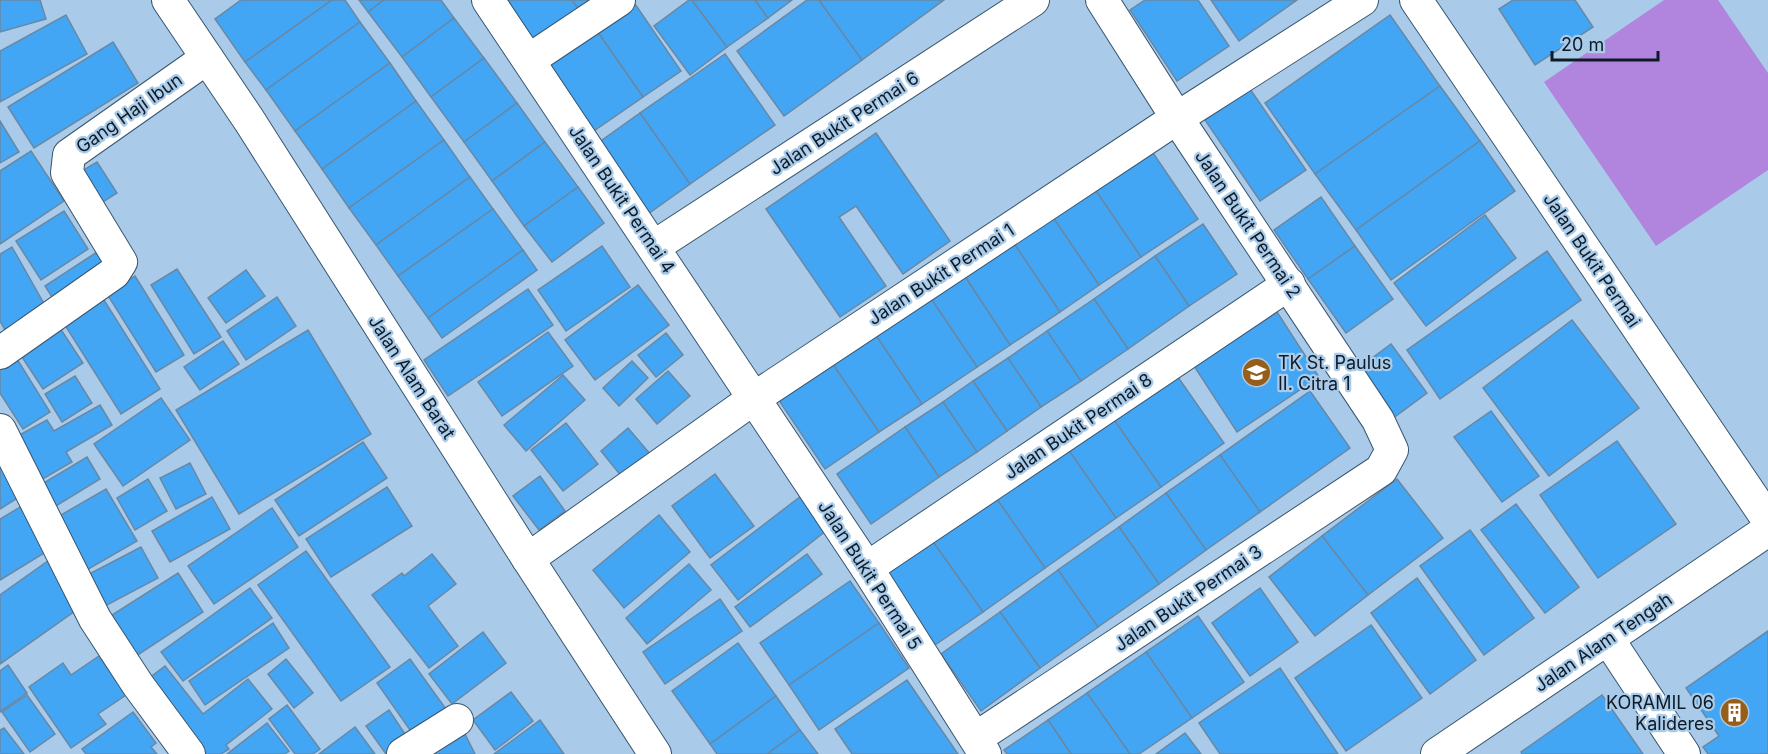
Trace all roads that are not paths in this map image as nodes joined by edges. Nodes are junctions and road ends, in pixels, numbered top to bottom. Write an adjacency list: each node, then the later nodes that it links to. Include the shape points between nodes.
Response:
1 (168, 0): 8 (street, Jalan Alam Barat)
2 (488, 0): 9 (street, Jalan Bukit Permai 4)
3 (619, 0): 9 (street)
4 (1033, 0): 11 (street, Jalan Bukit Permai 6)
5 (1102, 0): 10 (street, Jalan Bukit Permai 2)
6 (1362, 0): 10 (street, Jalan Bukit Permai 1)
7 (1416, 0): 17 (street, Jalan Bukit Permai)
8 (207, 58): 13 (street, Gang Haji Ibun, via 69,155 67,173 121,262 114,273); 19 (street, Jalan Alam Barat)
9 (529, 60): 11 (street, Jalan Bukit Permai 4)
10 (1177, 118): 12 (street, Jalan Bukit Permai 2); 14 (street, Jalan Bukit Permai 1)
11 (655, 246): 14 (street, Jalan Bukit Permai 4)
12 (1289, 284): 16 (street, Jalan Bukit Permai 2, via 1378,420); 20 (street, Jalan Bukit Permai 8)
13 (0, 353)
14 (753, 399): 19 (street, Jalan Bukit Permai 1); 20 (street, Jalan Bukit Permai 5)
15 (0, 430): 24 (street, via 95,619)
16 (1392, 450): 23 (street, Jalan Bukit Permai 3, via 1382,470)
17 (1768, 520)
18 (1768, 530): 21 (street, Jalan Alam Tengah)
19 (528, 559): 26 (street, Jalan Alam Barat)
20 (867, 568): 23 (street, Jalan Bukit Permai 5)
21 (1608, 639): 27 (street, Jalan Alam Tengah); 28 (street)
22 (457, 720): 25 (street)
23 (981, 746)
24 (189, 754)
25 (403, 754)
26 (656, 754)
27 (1437, 754)
28 (1684, 754)

